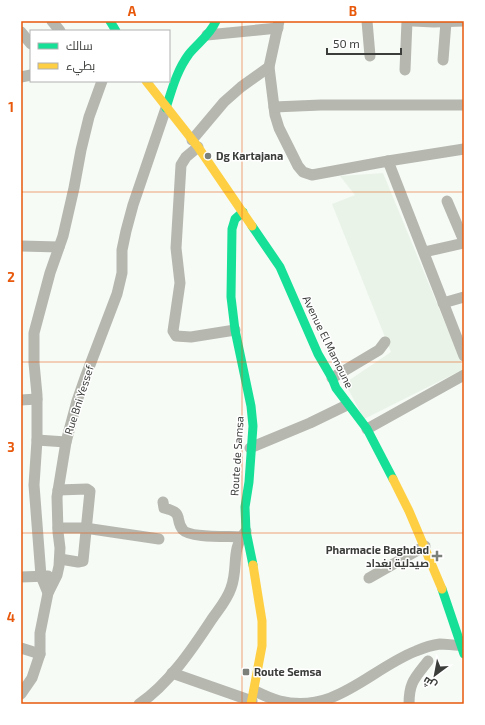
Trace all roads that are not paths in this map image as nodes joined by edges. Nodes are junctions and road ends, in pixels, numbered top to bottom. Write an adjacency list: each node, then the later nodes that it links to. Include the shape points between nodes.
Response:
1 (52, 21): 9 (street)
2 (216, 21): 11 (street)
3 (367, 21): 13 (street)
4 (407, 21): 16 (street)
5 (413, 21): 7 (street)
6 (464, 21): 7 (street)
7 (446, 22): 14 (street)
8 (279, 24): 11 (street); 15 (street)
9 (59, 30)
10 (21, 32): 12 (street)
11 (207, 36): 21 (street, via 183,63 175,78)
12 (30, 43)
13 (370, 56)
14 (443, 60)
15 (269, 67): 20 (street); 22 (street, via 224,102)
16 (405, 70)
17 (102, 82): 29 (street, via 89,116)
18 (147, 82): 21 (street, Avenue El Mamoune)
19 (464, 105): 20 (street)
20 (274, 107): 24 (street, via 279,128 298,166 306,173 312,175)
21 (166, 108): 22 (street, Avenue El Mamoune); 43 (street, Rue Bni Yessef, via 126,231 117,294 79,393)
22 (195, 144): 26 (street, Avenue El Mamoune); 33 (street, via 183,161 181,172 176,248 180,283 173,332 176,336 185,337)
23 (464, 149): 24 (street)
24 (388, 161): 30 (street)
25 (447, 201): 27 (street)
26 (243, 212): 33 (street, Route de Samsa, via 236,219 232,229 231,297); 37 (street, Avenue El Mamoune, via 280,267 318,354)
27 (464, 242): 30 (street)
28 (21, 246): 29 (street)
29 (59, 247): 38 (street, via 34,332)
30 (424, 252): 32 (street)
31 (464, 297): 32 (street)
32 (443, 303): 35 (street)
33 (235, 330): 44 (street, Route de Samsa, via 251,406 253,426)
34 (385, 342): 37 (street, via 379,350)
35 (464, 356)
36 (464, 375): 41 (street)
37 (332, 378): 40 (street, Avenue El Mamoune)
38 (37, 399): 39 (street); 42 (street)
39 (21, 400)
40 (347, 405): 41 (street, Avenue El Mamoune); 44 (street, via 310,424)
41 (366, 429): 51 (street, Avenue El Mamoune, via 384,459)
42 (37, 440): 43 (street); 54 (street, via 34,485)
43 (66, 442): 45 (street, Rue Bni Yessef)
44 (250, 448): 49 (street, Route de Samsa)
45 (58, 490): 47 (street, Rue Bni Yessef); 48 (street, via 90,490)
46 (163, 502): 49 (street, via 164,508 178,515 186,532 198,536)
47 (58, 528): 48 (street); 52 (street, Rue Bni Yessef)
48 (85, 528): 50 (street); 52 (street, via 82,561)
49 (244, 534): 62 (street, via 236,547 236,571 228,595); 64 (street, Route de Samsa, via 255,574 262,621 262,646)
50 (160, 539)
51 (425, 546): 56 (street); 59 (street, Avenue El Mamoune)
52 (60, 559): 53 (street, Rue Bni Yessef)
53 (57, 575): 54 (street); 57 (street, Rue Bni Yessef)
54 (41, 576): 55 (street); 57 (street)
55 (21, 577)
56 (368, 578)
57 (48, 593): 60 (street, Rue Bni Yessef, via 40,632)
58 (21, 648): 60 (street)
59 (463, 648): 64 (street, via 440,644 416,651 383,668 356,687 330,699 304,703)
60 (40, 654): 63 (street, Rue Bni Yessef, via 32,678)
61 (428, 661): 66 (street, via 412,683 409,692)
62 (172, 673): 64 (street); 65 (street)
63 (21, 694)
64 (253, 698)
65 (139, 704)
66 (410, 704)

